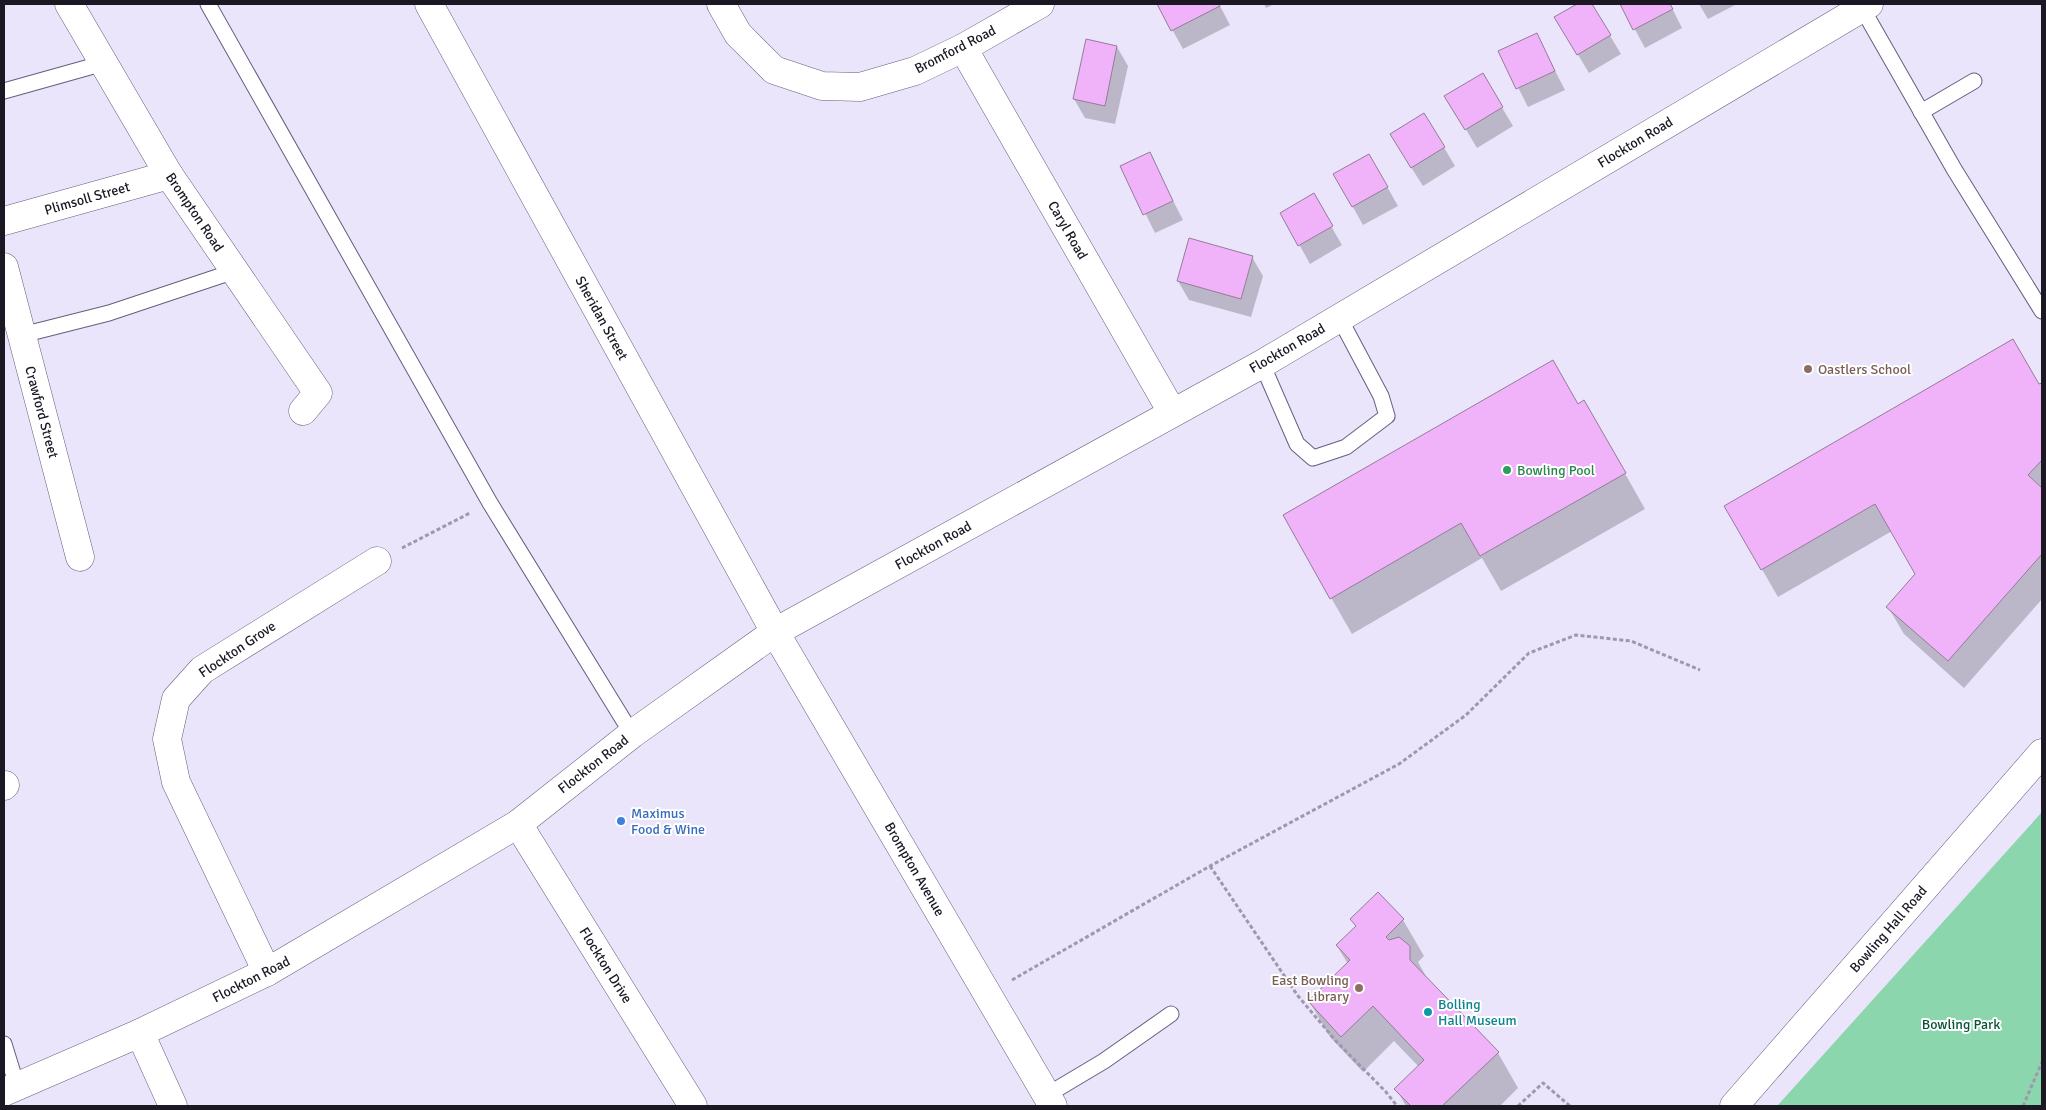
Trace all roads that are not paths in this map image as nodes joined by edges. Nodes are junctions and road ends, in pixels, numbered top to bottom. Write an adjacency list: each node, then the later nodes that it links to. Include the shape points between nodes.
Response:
1 (69, 4): 8 (street, Brompton Road)
2 (208, 4): 25 (lane, via 490,503)
3 (429, 4): 24 (street, Sheridan Street)
4 (721, 4): 7 (street, Bromford Road, via 738,34 774,70 822,86 860,87 915,71)
5 (1040, 4): 7 (street, Bromford Road)
6 (1866, 6): 11 (lane); 17 (street, Flockton Road)
7 (963, 48): 21 (street, Caryl Road)
8 (104, 63): 10 (lane); 12 (street, Brompton Road)
9 (1974, 80): 11 (lane)
10 (4, 91)
11 (1921, 112): 16 (lane)
12 (169, 175): 13 (street, Plimsoll Street); 15 (street, Brompton Road)
13 (4, 221)
14 (4, 267): 18 (street, Crawford Street)
15 (235, 271): 18 (lane, via 109,313); 20 (street, Brompton Road, via 318,393)
16 (2042, 311)
17 (1339, 317): 19 (street, Flockton Road); 19 (lane, via 1381,396 1387,416 1346,447 1313,458 1297,444)
18 (22, 335): 22 (street, Crawford Street)
19 (1262, 364): 21 (street, Flockton Road)
20 (303, 411)
21 (1172, 412): 24 (street, Flockton Road)
22 (80, 557)
23 (377, 558): 28 (street, Flockton Grove, via 202,670 176,699 167,739 176,782)
24 (775, 632): 25 (street, Flockton Road); 33 (street, Brompton Avenue)
25 (632, 734): 27 (street, Flockton Road)
26 (2042, 752): 36 (street, Bowling Hall Road)
27 (518, 824): 28 (street, Flockton Road); 35 (street, Flockton Drive)
28 (267, 972): 30 (street, Flockton Road)
29 (1171, 1014): 33 (lane)
30 (140, 1033): 32 (street, Flockton Road); 34 (street)
31 (4, 1044): 32 (lane)
32 (10, 1089)
33 (1050, 1101)
34 (173, 1106)
35 (693, 1106)
36 (1734, 1106)

